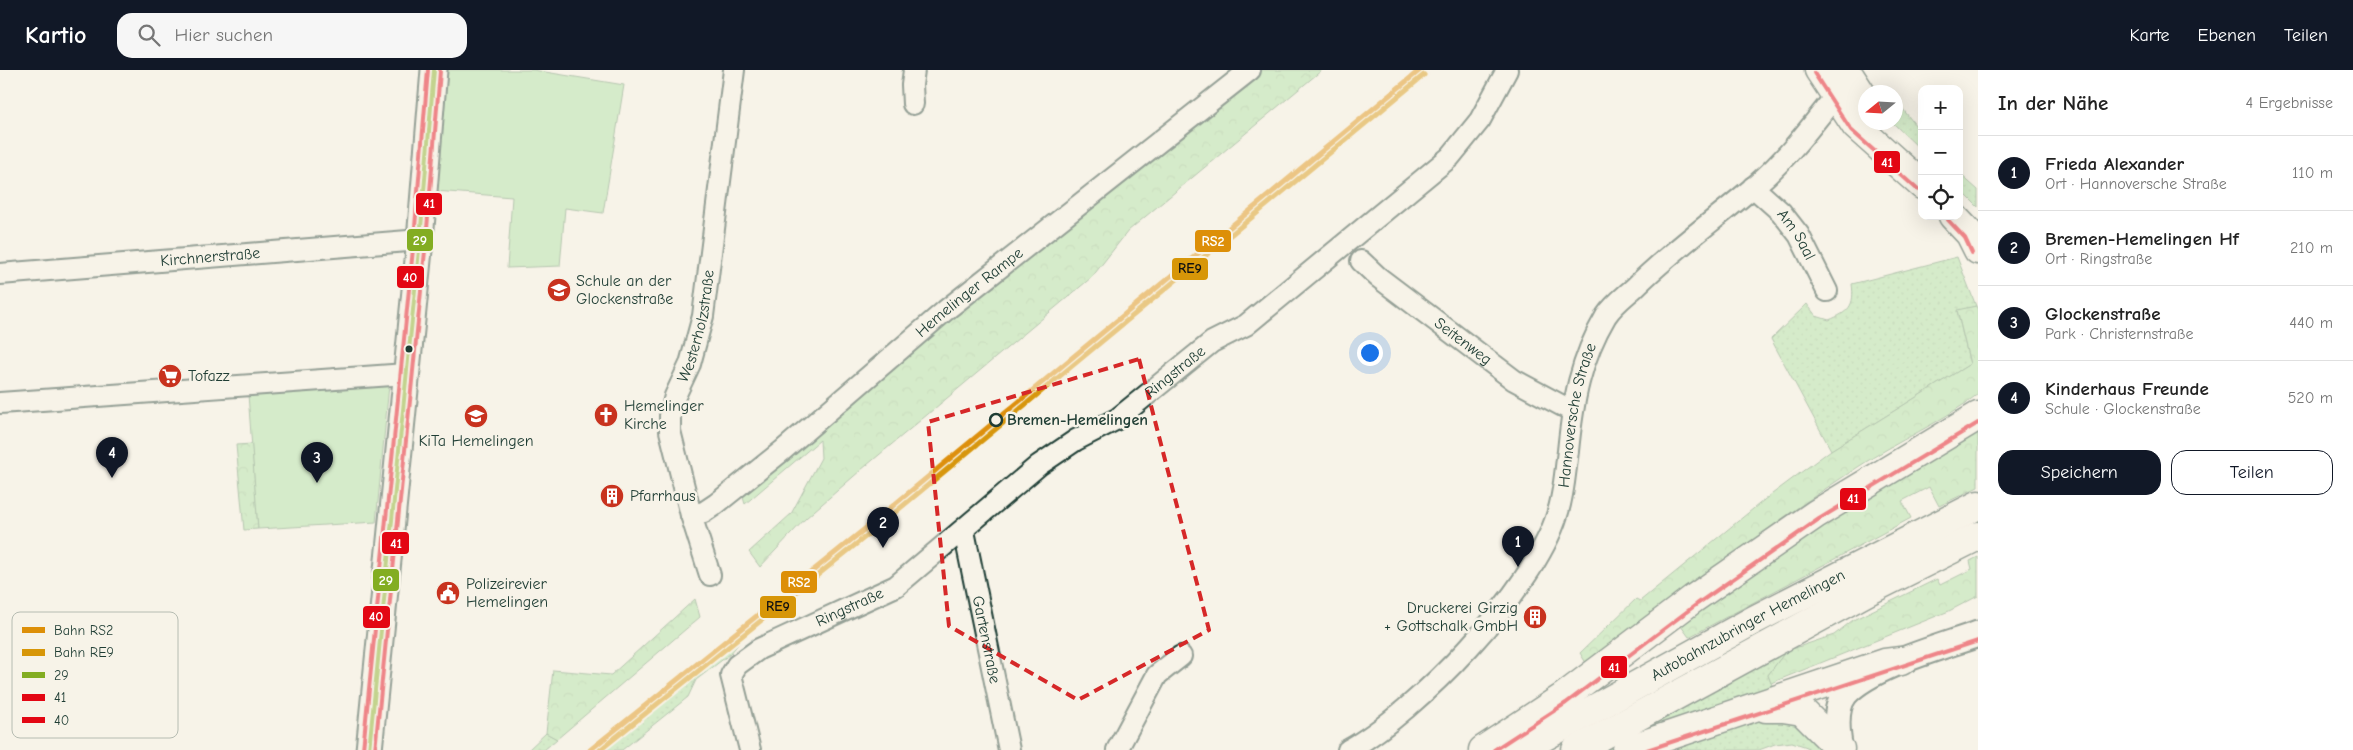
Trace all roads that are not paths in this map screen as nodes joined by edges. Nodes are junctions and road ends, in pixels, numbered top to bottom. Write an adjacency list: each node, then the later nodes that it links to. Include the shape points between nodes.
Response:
1 (434, 70): 17 (street)
2 (734, 70): 27 (street, Westerholzstraße, via 702,316 690,364 675,396 670,416 670,431)
3 (914, 70): 9 (street)
4 (1250, 70): 27 (street, Hemelinger Rampe, via 946,310 731,492 704,512)
5 (1507, 70): 28 (street, Ringstraße, via 1480,120 1450,157 1246,325 1212,342 1117,419 1076,440 1039,465)
6 (1818, 70): 7 (main road)
7 (1847, 79): 8 (main road); 12 (main road, via 1856,126); 13 (street, Hannoversche Straße, via 1776,167)
8 (1858, 92)
9 (913, 104)
10 (1889, 130): 11 (main road)
11 (1918, 157)
12 (1918, 181)
13 (1753, 187): 21 (street, Am Saal, via 1781,212 1799,235); 24 (street, Hannoversche Straße, via 1665,257 1608,313 1585,358)
14 (1963, 203): 15 (main road)
15 (1978, 219)
16 (1956, 220): 18 (main road, via 1970,234)
17 (420, 240): 20 (street, Kirchnerstraße); 22 (street)
18 (1978, 250)
19 (1361, 261): 24 (street, Seitenweg, via 1514,380)
20 (0, 274)
21 (1827, 292)
22 (406, 374): 23 (street); 36 (street)
23 (0, 403)
24 (1572, 411): 40 (street, Hannoversche Straße, via 1558,514 1544,550 1489,624 1434,683 1403,712)
25 (1978, 416): 41 (main road, via 1816,514 1693,599 1562,698)
26 (1978, 505): 42 (main road, Autobahnzubringer Hemelingen, via 1754,620)
27 (691, 515): 30 (street, Westerholzstraße)
28 (964, 531): 37 (street, Ringstraße, via 896,586 759,649 737,665 731,675); 38 (street, Gartenstraße)
29 (1978, 536): 43 (main road, Autobahnzubringer Hemelingen, via 1866,592)
30 (710, 575)
31 (1978, 634): 33 (street)
32 (1181, 656): 39 (street, via 1157,675)
33 (1901, 661): 34 (main road); 35 (street, via 1866,678 1845,695 1837,717)
34 (1750, 708): 35 (main road, via 1802,711); 44 (main road)
35 (1840, 749)
36 (369, 750)
37 (750, 750)
38 (1009, 750)
39 (1117, 750)
40 (1348, 750)
41 (1483, 750)
42 (1520, 750)
43 (1576, 750)
44 (1627, 750)

